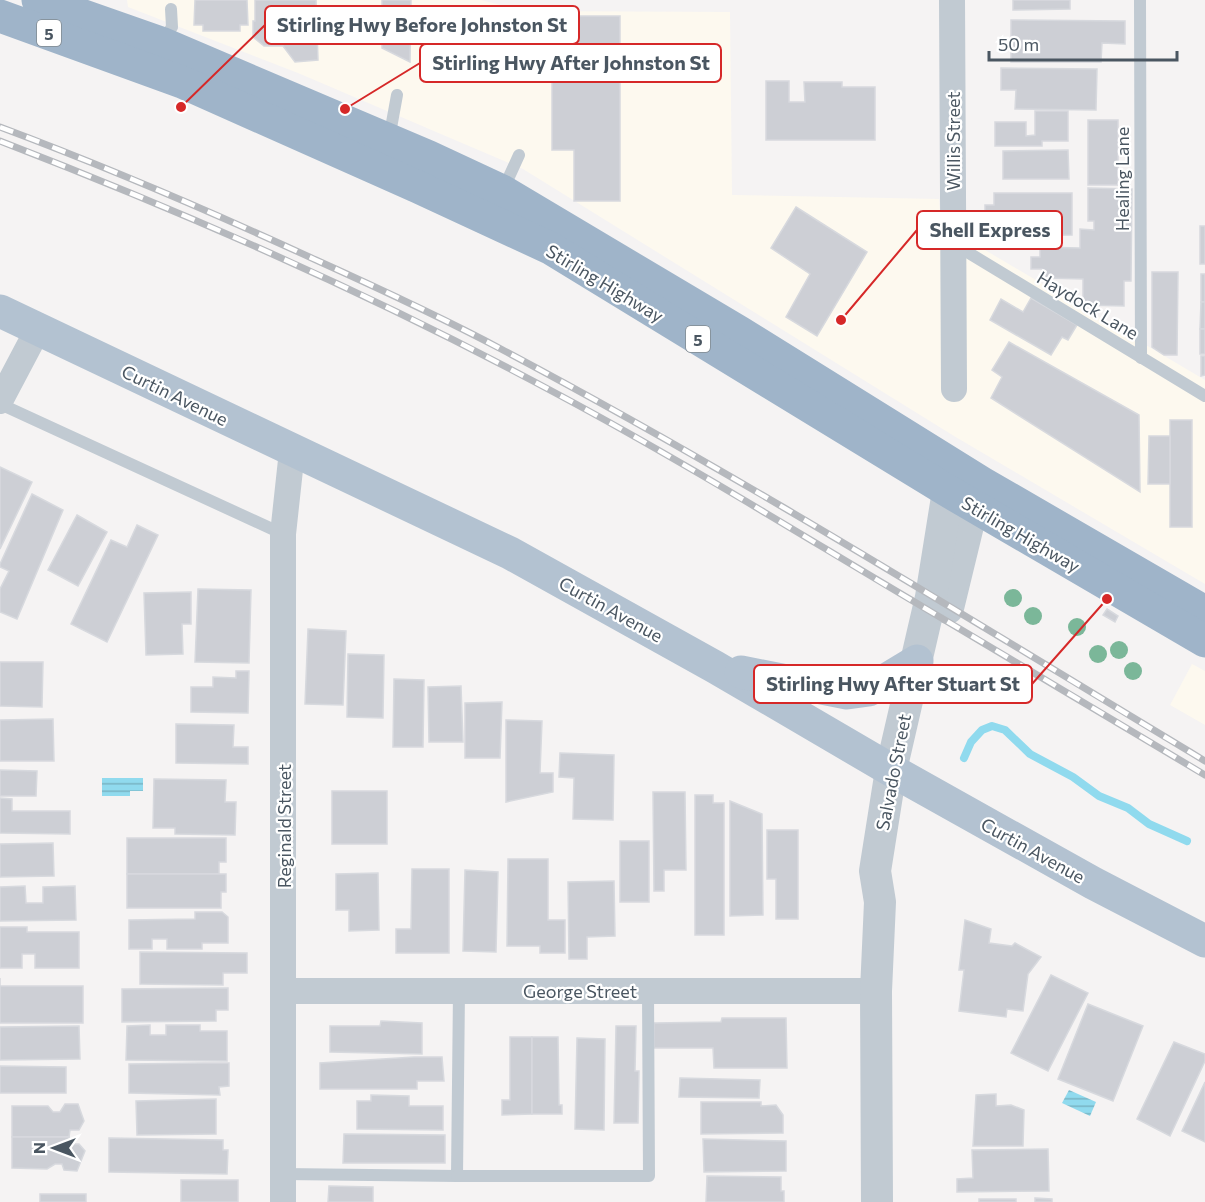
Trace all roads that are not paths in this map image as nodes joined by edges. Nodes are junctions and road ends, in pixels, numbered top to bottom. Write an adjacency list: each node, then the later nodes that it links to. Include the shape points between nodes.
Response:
1 (38, 0): 4 (highway, Stirling Highway / 5)
2 (952, 0): 12 (street, Willis Street)
3 (1140, 0): 15 (lane, Healing Lane)
4 (87, 8): 7 (highway, Stirling Highway / 5)
5 (171, 9): 7 (lane, via 172,27)
6 (0, 15): 20 (highway, Stirling Highway / 5, via 206,92 550,248)
7 (161, 43): 9 (highway, Stirling Highway / 5)
8 (397, 95): 9 (lane)
9 (389, 140): 11 (highway, Stirling Highway / 5)
10 (519, 155): 11 (lane)
11 (502, 191): 20 (highway, Stirling Highway / 5, via 729,326)
12 (954, 244): 15 (lane, Haydock Lane); 16 (street, Willis Street)
13 (0, 311): 14 (main road, Curtin Avenue)
14 (38, 329): 18 (street); 19 (main road, Curtin Avenue)
15 (1141, 358): 17 (lane, Haydock Lane)
16 (954, 389)
17 (1205, 396)
18 (0, 402): 21 (lane)
19 (292, 451): 21 (street, Reginald Street); 25 (main road, Curtin Avenue, via 510,553)
20 (965, 486): 22 (highway, Stirling Highway / 5); 23 (highway, Stirling Highway / 5); 24 (street, Salvado Street); 26 (street, Salvado Street, via 934,659)
21 (283, 534): 28 (street, Reginald Street)
22 (1205, 612)
23 (1205, 641)
24 (916, 661): 25 (main road, via 869,690 847,693); 26 (street, Salvado Street)
25 (715, 667): 26 (main road, Curtin Avenue)
26 (900, 775): 27 (main road, Curtin Avenue); 31 (street, Salvado Street, via 875,871 880,902)
27 (1205, 941)
28 (284, 991): 29 (street, George Street); 32 (street, Reginald Street)
29 (459, 991): 30 (street, George Street); 33 (lane)
30 (648, 991): 31 (street, George Street); 33 (lane, via 649,1176)
31 (876, 991): 35 (street, Salvado Street)
32 (283, 1174): 33 (lane); 34 (street, Reginald Street)
33 (457, 1176)
34 (283, 1202)
35 (877, 1202)

